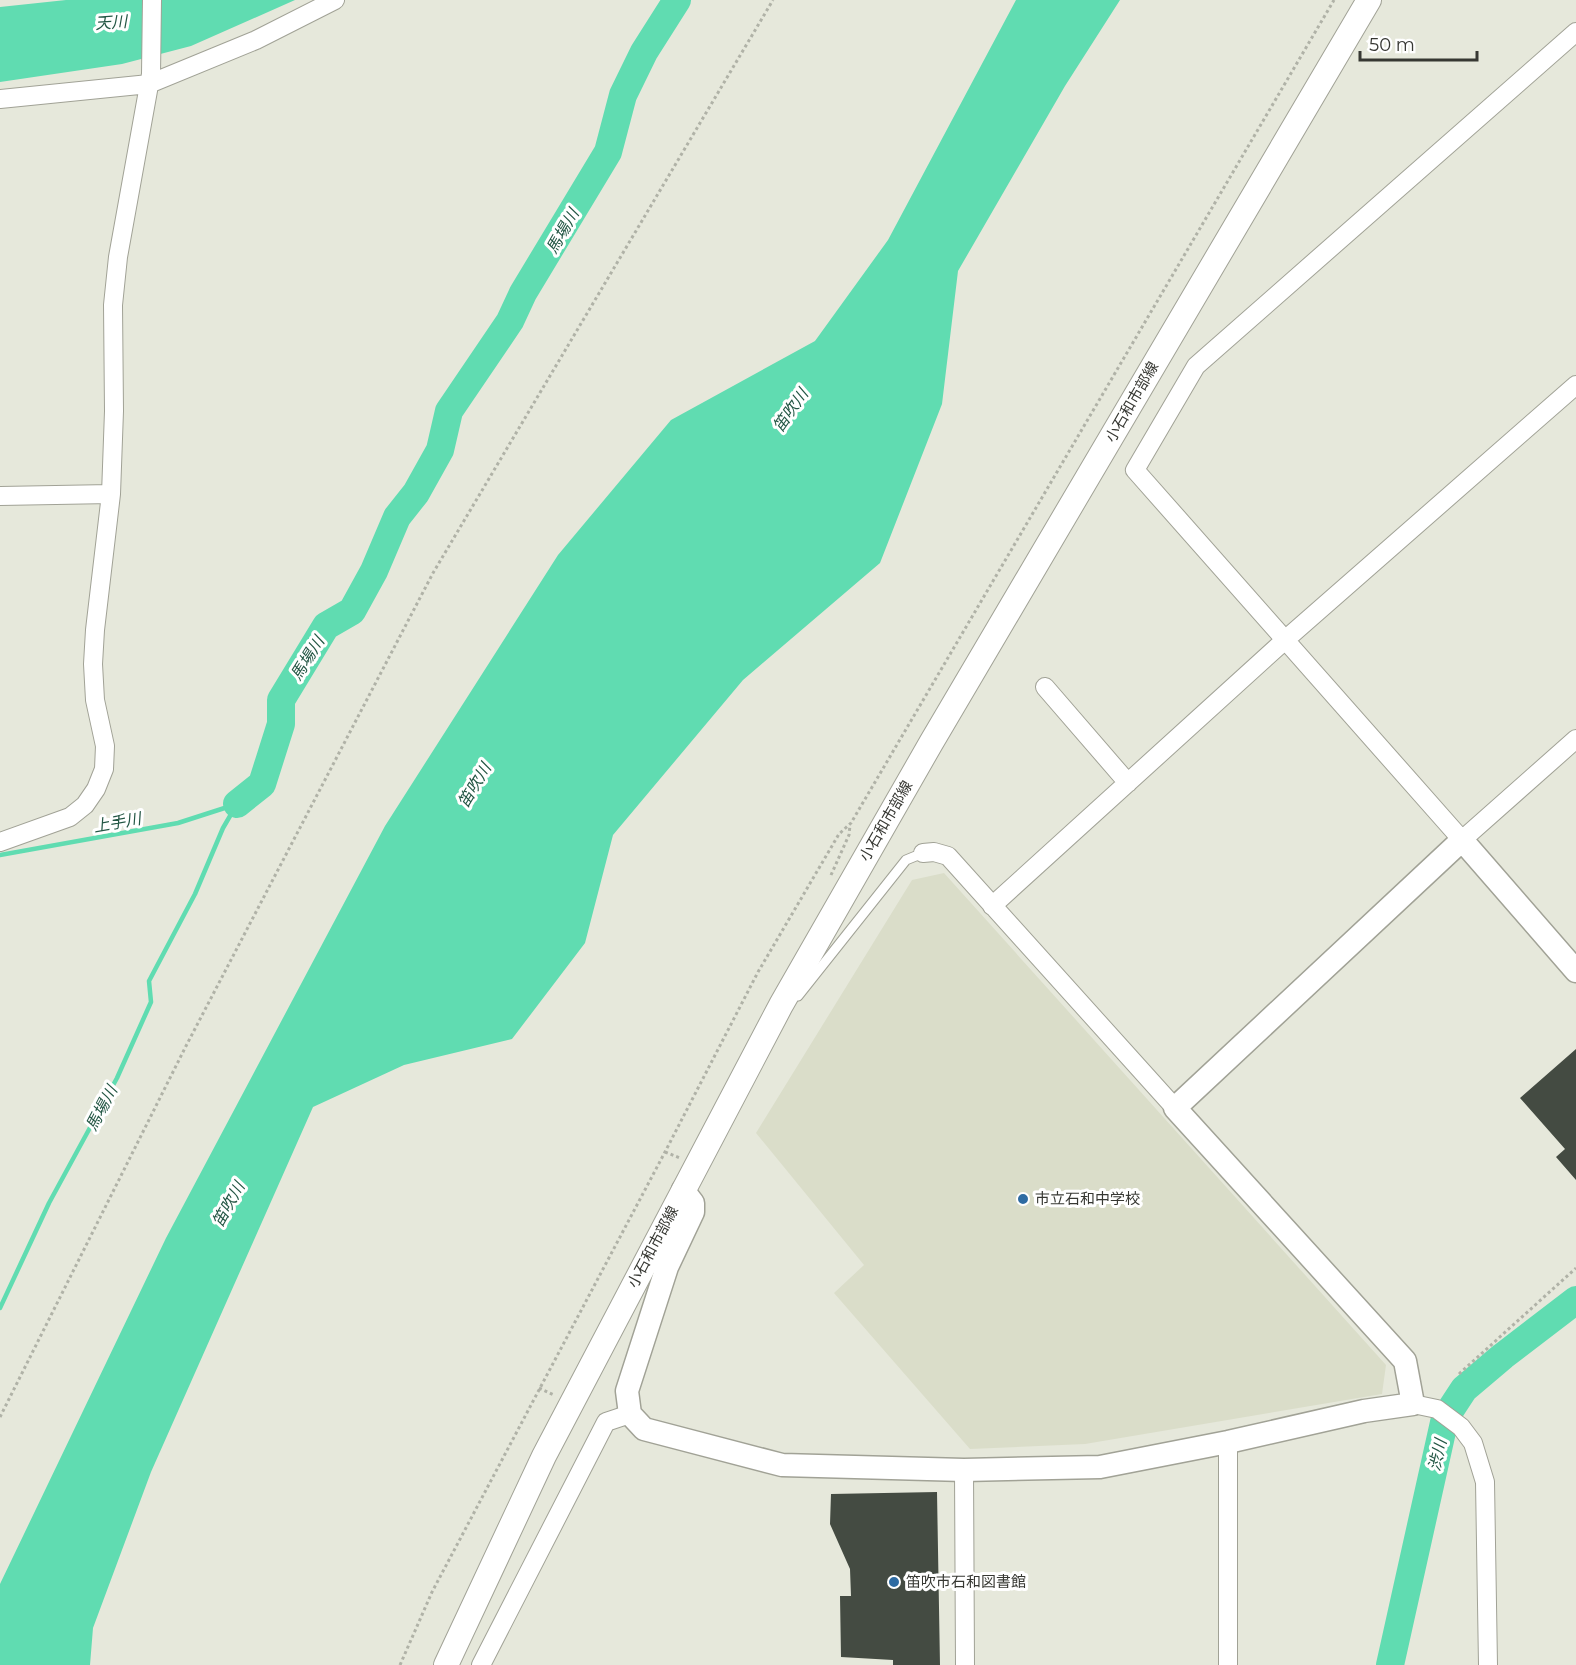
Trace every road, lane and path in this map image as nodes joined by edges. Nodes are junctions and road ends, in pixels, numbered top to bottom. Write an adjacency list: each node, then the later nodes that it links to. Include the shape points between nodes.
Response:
1 (152, 0): 7 (street)
2 (335, 0): 7 (street, via 256,40)
3 (773, 0): 32 (path, via 433,573 186,1046)
4 (1334, 0): 23 (path, via 857,813 839,834 800,899)
5 (1369, 0): 21 (main road, 小石和市部線)
6 (1576, 32): 12 (street, via 1196,366 1135,470)
7 (150, 79): 8 (street); 10 (street, via 113,306)
8 (0, 99)
9 (1576, 386): 12 (street)
10 (111, 494): 11 (street); 17 (street, via 93,664 95,700 105,746 104,769 85,805 70,817)
11 (0, 496)
12 (1285, 640): 15 (street); 16 (street)
13 (1045, 687): 15 (street)
14 (1576, 740): 16 (street)
15 (1128, 783): 19 (street)
16 (1462, 840): 20 (street); 22 (street)
17 (0, 842)
18 (923, 853): 19 (street, via 948,856); 21 (lane, via 906,860 793,1003)
19 (992, 906): 22 (street)
20 (1576, 971)
21 (781, 1005): 25 (main road, 小石和市部線)
22 (1175, 1108): 30 (street, via 1405,1361)
23 (665, 1152): 24 (path); 28 (path)
24 (686, 1161)
25 (682, 1190): 31 (street, via 693,1203 693,1212 667,1267 627,1390); 36 (main road, 小石和市部線, via 544,1456)
26 (1576, 1268): 27 (path)
27 (1459, 1374)
28 (539, 1388): 29 (path); 35 (path, via 432,1592)
29 (558, 1398)
30 (1413, 1404): 33 (street, via 1364,1411); 40 (street, via 1437,1409 1461,1427 1473,1443 1485,1482)
31 (630, 1414): 34 (street, via 644,1429 782,1465); 37 (street, via 606,1422)
32 (0, 1418)
33 (1228, 1442): 34 (street, via 1100,1467); 39 (street)
34 (964, 1470): 38 (street)
35 (400, 1665)
36 (446, 1665)
37 (480, 1665)
38 (965, 1665)
39 (1228, 1665)
40 (1488, 1665)

